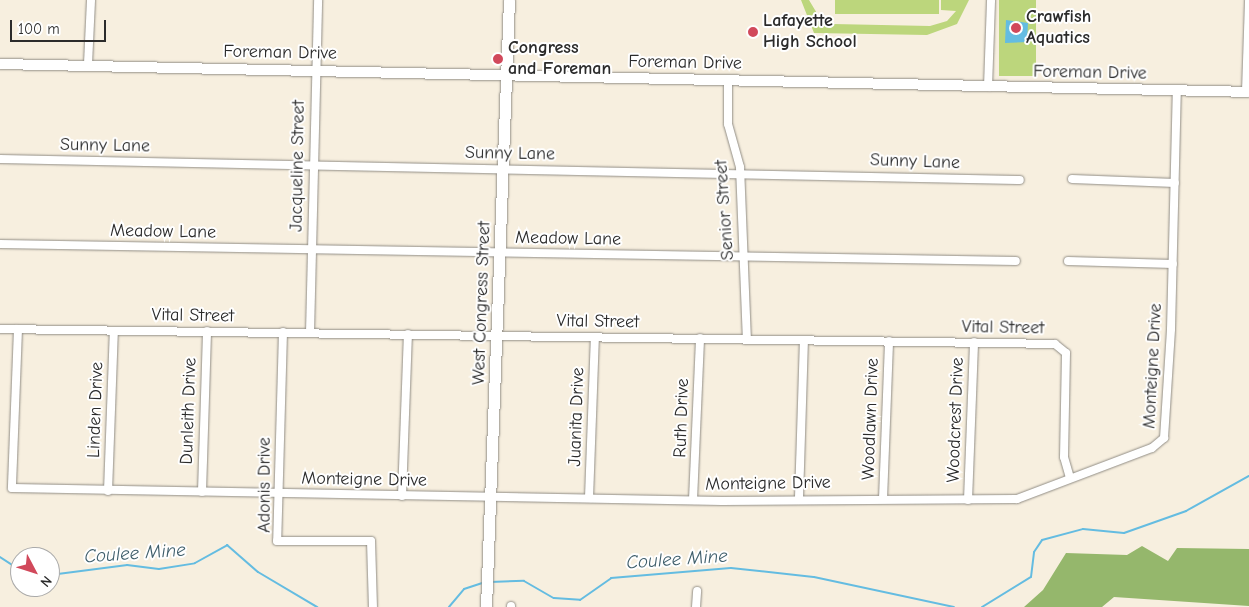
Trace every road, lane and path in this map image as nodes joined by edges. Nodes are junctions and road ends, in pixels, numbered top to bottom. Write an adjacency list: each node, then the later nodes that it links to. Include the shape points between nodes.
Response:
1 (91, 0): 7 (street)
2 (318, 0): 8 (street, Jacqueline Street)
3 (509, 0): 9 (main road, West Congress Street)
4 (991, 0): 11 (street)
5 (1249, 0): 13 (street)
6 (0, 64): 7 (street, Foreman Drive)
7 (88, 64): 8 (street, Foreman Drive)
8 (315, 70): 9 (street, Foreman Drive); 15 (street, Jacqueline Street)
9 (506, 76): 10 (street, Foreman Drive); 16 (main road, West Congress Street)
10 (728, 80): 11 (street, Foreman Drive); 17 (street, Senior Street, via 728,124)
11 (988, 87): 12 (street, Foreman Drive)
12 (1177, 91): 13 (street, Foreman Drive); 20 (street, Monteigne Drive)
13 (1247, 92)
14 (0, 159): 15 (street, Sunny Lane)
15 (312, 165): 16 (street, Sunny Lane); 22 (street, Jacqueline Street)
16 (504, 169): 17 (street, Sunny Lane); 23 (main road, West Congress Street)
17 (740, 174): 19 (street, Sunny Lane); 24 (street, Senior Street)
18 (1072, 178): 20 (street)
19 (1020, 180)
20 (1175, 183): 27 (street, Monteigne Drive)
21 (0, 244): 22 (street, Meadow Lane)
22 (311, 249): 23 (street, Meadow Lane); 33 (street, Jacqueline Street)
23 (502, 253): 24 (street, Meadow Lane); 35 (main road, West Congress Street)
24 (744, 256): 25 (street, Meadow Lane); 38 (street, Senior Street)
25 (1016, 261)
26 (1068, 261): 27 (street)
27 (1172, 264): 42 (street, Monteigne Drive, via 1164,438 1152,448)
28 (0, 329): 29 (street, Vital Street)
29 (18, 329): 30 (street, Vital Street); 43 (street, Monteigne Drive, via 12,488)
30 (114, 331): 31 (street, Vital Street); 43 (street, Linden Drive)
31 (207, 331): 32 (street, Vital Street); 44 (street, Dunleith Drive)
32 (283, 332): 33 (street, Vital Street); 45 (street, Adonis Drive)
33 (310, 333): 34 (street, Vital Street)
34 (408, 334): 35 (street, Vital Street); 46 (street)
35 (499, 336): 36 (street, Vital Street); 47 (main road, West Congress Street)
36 (595, 337): 37 (street, Vital Street); 48 (street, Juanita Drive)
37 (700, 338): 38 (street, Vital Street); 51 (street, Ruth Drive)
38 (746, 339): 39 (street, Vital Street)
39 (804, 340): 40 (street, Vital Street); 49 (street)
40 (889, 341): 41 (street, Vital Street); 50 (street, Woodlawn Drive)
41 (974, 342): 42 (street, Vital Street, via 1055,344 1064,349 1064,457); 52 (street, Woodcrest Drive)
42 (1070, 478): 52 (street, Monteigne Drive, via 1017,498)
43 (108, 490): 44 (street, Monteigne Drive)
44 (202, 492): 45 (street, Monteigne Drive)
45 (278, 493): 46 (street, Monteigne Drive); 55 (street, Adonis Drive, via 277,541 371,541)
46 (402, 496): 47 (street, Monteigne Drive)
47 (489, 497): 48 (street, Monteigne Drive); 54 (main road, West Congress Street)
48 (589, 498): 51 (street, Monteigne Drive)
49 (799, 498): 50 (street, Monteigne Drive); 51 (street, Monteigne Drive)
50 (883, 499): 52 (street, Monteigne Drive)
51 (693, 500)
52 (968, 500)
53 (697, 591): 56 (street)
54 (486, 605)
55 (373, 607)
56 (696, 607)

